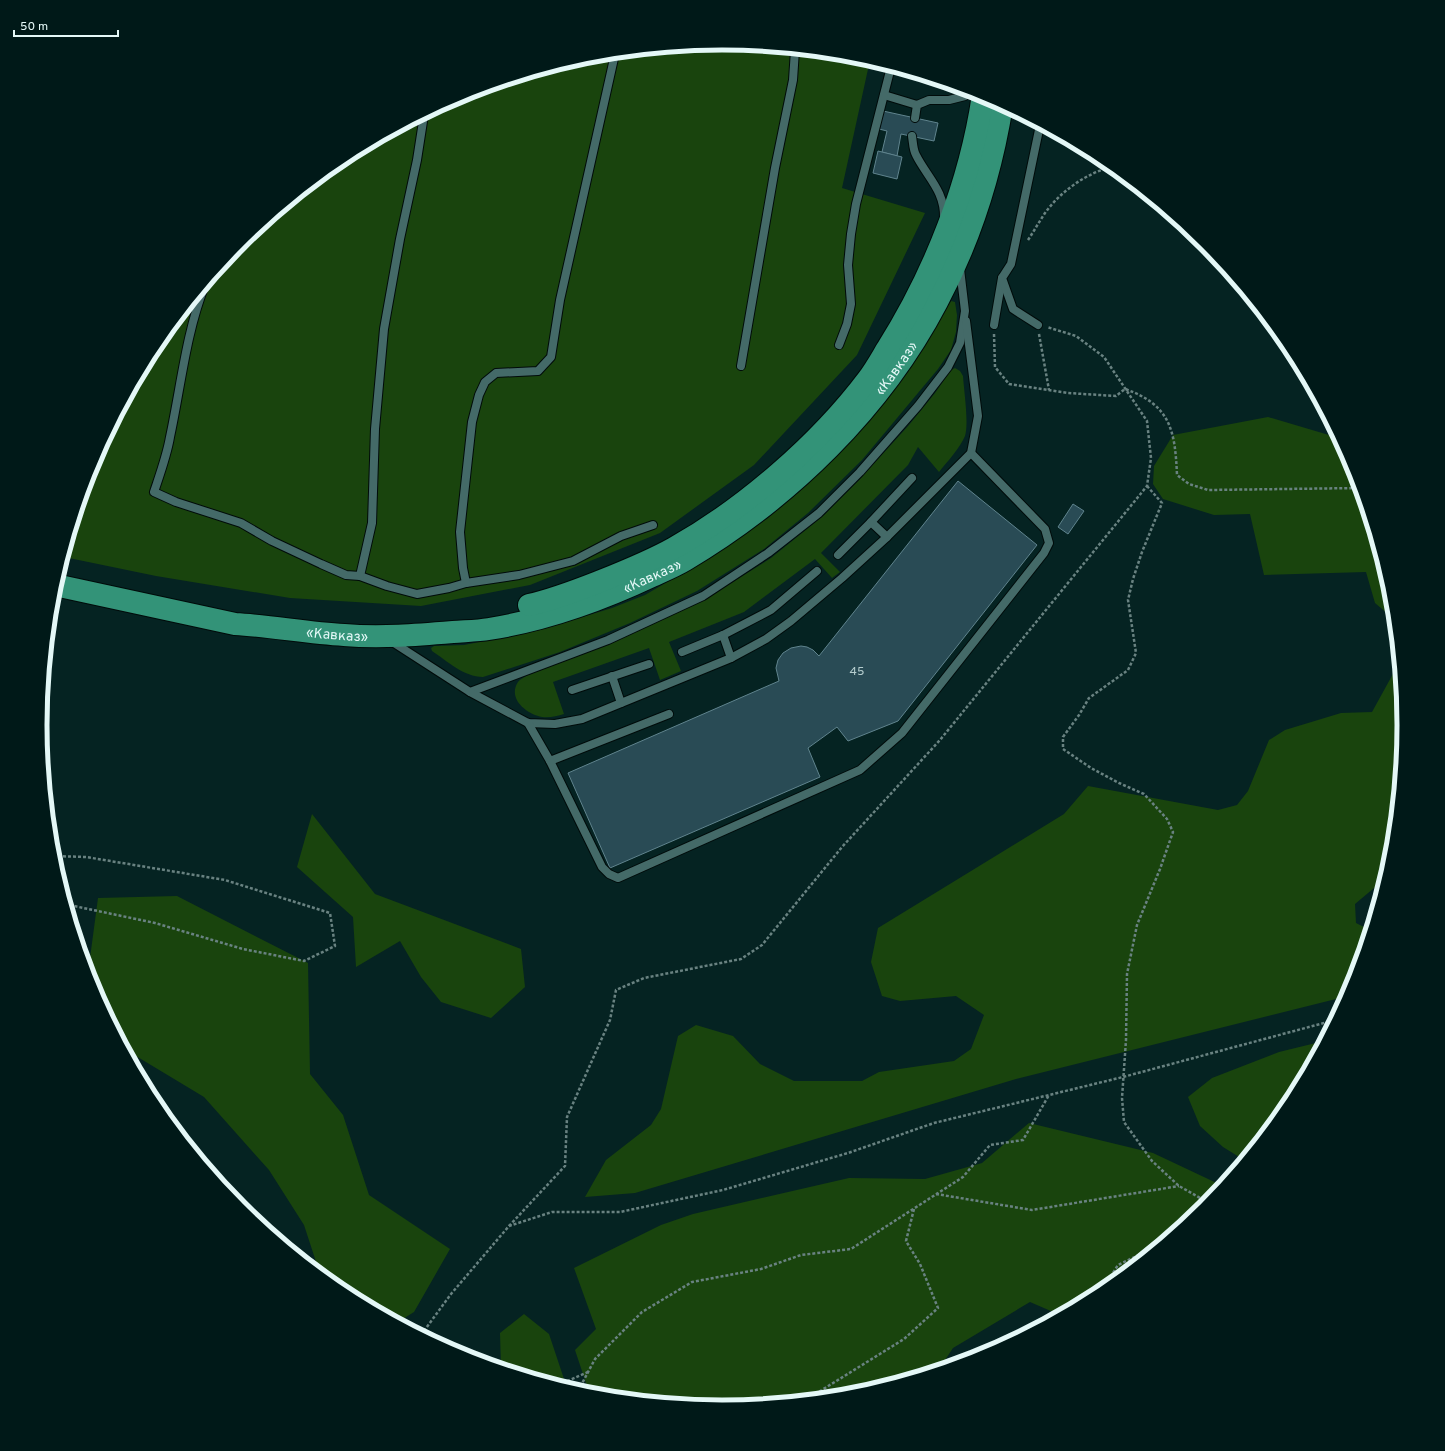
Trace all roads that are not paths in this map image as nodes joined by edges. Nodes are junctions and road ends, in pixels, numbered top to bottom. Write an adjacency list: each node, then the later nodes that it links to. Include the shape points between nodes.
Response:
1 (795, 54): 21 (lane, via 793,80)
2 (614, 59): 31 (lane, via 560,300 551,356 538,371 496,373 486,382 478,395 466,464 460,532)
3 (890, 71): 4 (lane)
4 (884, 95): 7 (lane); 20 (lane, via 851,234 848,265 851,304)
5 (966, 95): 7 (lane)
6 (982, 101): 13 (main road, «Кавказ», via 973,151)
7 (918, 104): 9 (lane)
8 (1001, 110): 14 (main road, «Кавказ», via 978,208)
9 (915, 118)
10 (423, 120): 30 (lane, via 384,328 375,429 372,523)
11 (1039, 129): 15 (lane, via 1011,264)
12 (912, 136): 13 (lane, via 915,154 940,196 944,211)
13 (944, 237): 29 (main road, «Кавказ», via 915,301 868,379 834,420 798,456 716,522 674,548 583,588 536,604 482,615 426,622 375,624 331,622 238,609)
14 (959, 253): 17 (lane); 33 (main road, «Кавказ», via 938,302 914,341 883,386 848,429 768,502 723,536 683,561 589,604 489,629 431,634 344,635)
15 (1002, 278): 18 (lane); 19 (lane, via 1013,309)
16 (200, 298): 30 (lane, via 170,439 154,492 176,502 241,523 272,541 346,575)
17 (965, 311): 22 (lane, via 978,416); 40 (lane, via 960,343 948,366 918,406 860,472 819,513 768,554 703,596 608,640)
18 (994, 325)
19 (1038, 325)
20 (839, 345)
21 (741, 366)
22 (971, 453): 26 (lane); 44 (lane, via 1045,529 1049,543 1044,553 902,733 860,770 618,878 602,867)
23 (912, 478): 24 (lane)
24 (871, 522): 26 (lane); 27 (lane)
25 (653, 525): 31 (lane, via 621,536 574,561 518,575)
26 (887, 537): 36 (lane, via 791,621 766,639)
27 (838, 555)
28 (817, 571): 34 (lane, via 771,610)
29 (64, 575)
30 (360, 576): 31 (lane, via 417,594)
31 (466, 583)
32 (62, 586): 33 (main road, «Кавказ»)
33 (235, 624): 40 (lane, via 257,632 302,639 394,642)
34 (723, 635): 35 (lane); 36 (lane)
35 (682, 652)
36 (731, 658): 41 (lane)
37 (649, 664): 38 (lane)
38 (612, 676): 39 (lane); 41 (lane)
39 (572, 690)
40 (470, 692): 43 (lane)
41 (621, 703): 43 (lane, via 582,719 555,724)
42 (669, 714): 44 (lane)
43 (528, 723): 44 (lane)
44 (550, 761)

